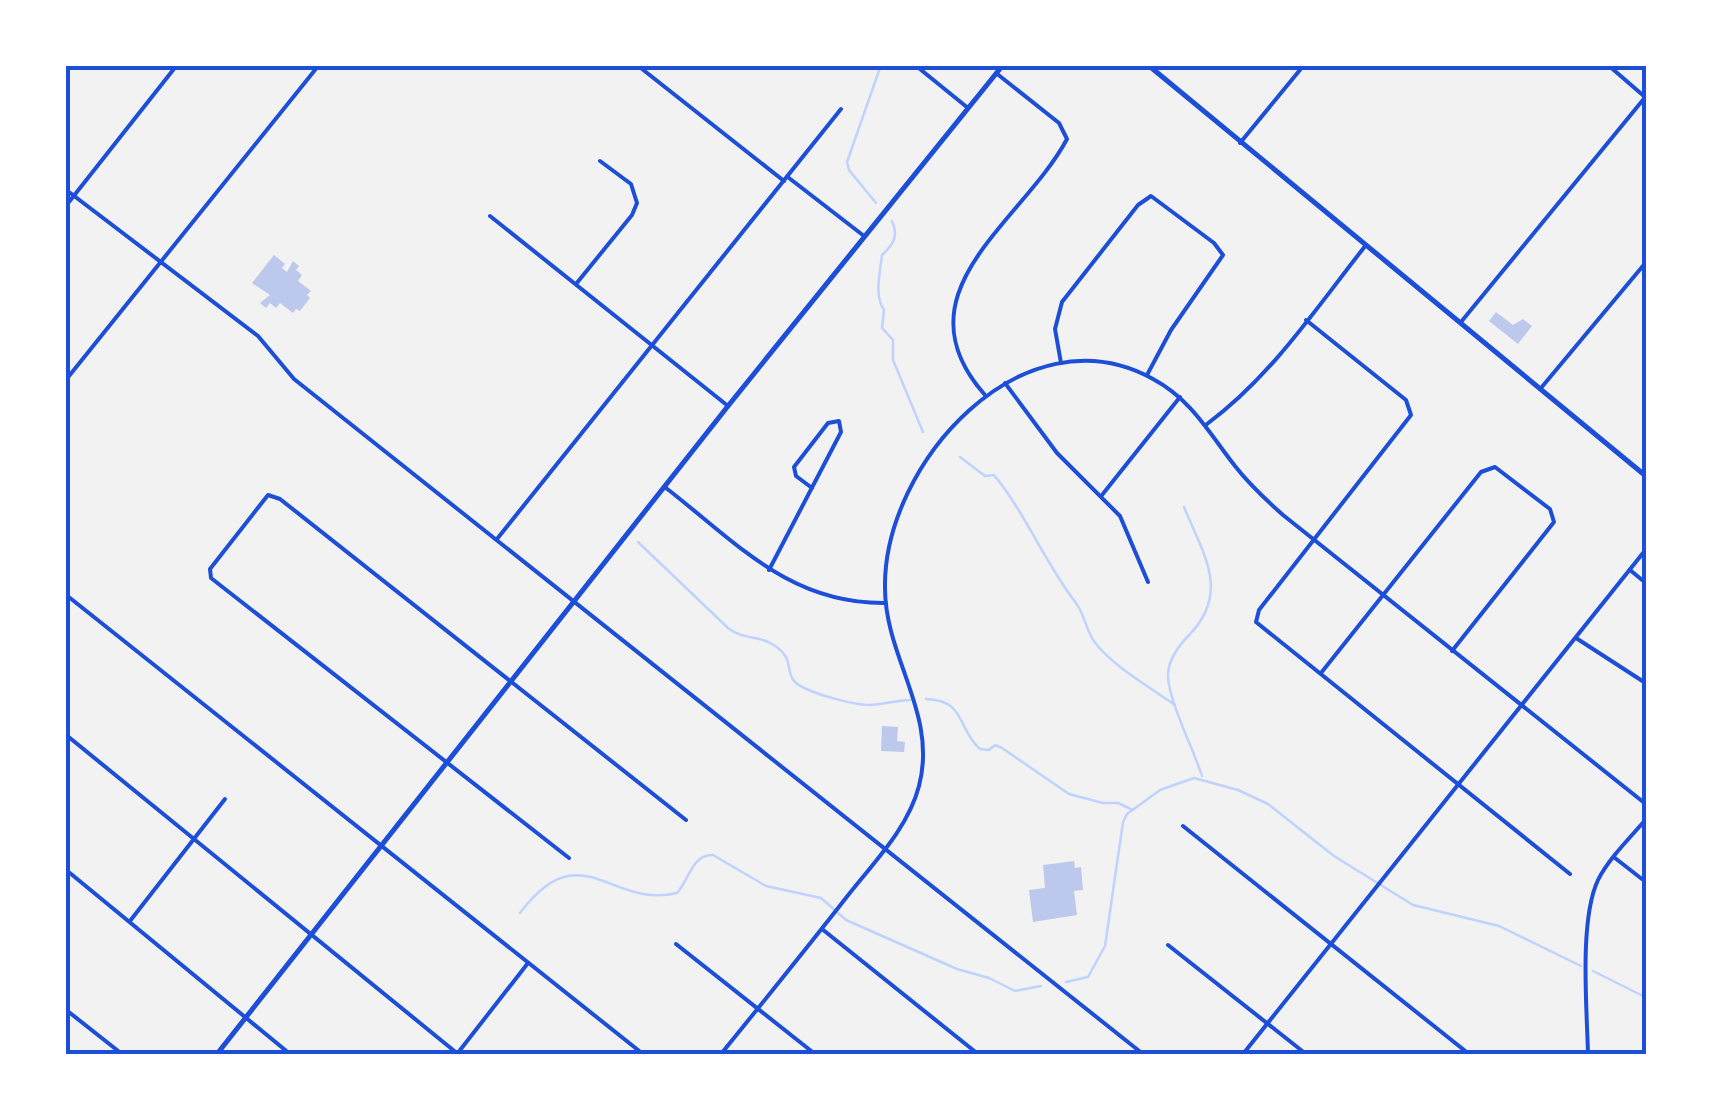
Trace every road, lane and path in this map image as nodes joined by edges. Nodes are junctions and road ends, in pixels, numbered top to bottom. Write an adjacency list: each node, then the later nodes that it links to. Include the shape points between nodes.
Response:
1 (178, 65): 19 (street)
2 (319, 65): 25 (street)
3 (637, 65): 17 (street)
4 (915, 65): 14 (street)
5 (1002, 65): 10 (main road)
6 (1148, 65): 11 (main road)
7 (1165, 65): 11 (street)
8 (1304, 65): 15 (street)
9 (1608, 65): 12 (street)
10 (996, 73): 14 (main road); 35 (street, via 1059,123 1067,139 970,264 959,288 956,344)
11 (1158, 74): 15 (main road)
12 (1646, 96): 28 (street)
13 (841, 108): 17 (street)
14 (968, 108): 22 (main road)
15 (1240, 143): 23 (main road)
16 (600, 161): 26 (street, via 631,184 637,203)
17 (785, 179): 22 (street); 29 (street)
18 (65, 188): 19 (street)
19 (74, 196): 20 (street); 25 (street)
20 (65, 206)
21 (490, 216): 26 (street)
22 (864, 236): 37 (main road)
23 (1366, 246): 27 (street); 28 (main road)
24 (1647, 261): 34 (street)
25 (160, 262): 32 (street); 43 (street, via 265,343 303,387)
26 (576, 284): 29 (street)
27 (1306, 320): 38 (street, via 1245,394); 44 (street, via 1412,410)
28 (1461, 322): 34 (main road)
29 (653, 346): 37 (street); 43 (street)
30 (1060, 363): 31 (street, via 1102,362); 31 (street, via 1054,329 1062,302 1152,196 1223,255); 33 (street)
31 (1147, 376): 36 (street)
32 (65, 381)
33 (1005, 383): 35 (street); 42 (street, via 1057,453)
34 (1540, 389): 39 (main road)
35 (984, 395): 53 (street, via 908,491 889,542)
36 (1180, 397): 38 (street); 42 (street)
37 (728, 406): 40 (main road)
38 (1208, 424): 44 (street, via 1252,485)
39 (1647, 476)
40 (666, 488): 46 (street); 52 (main road)
41 (812, 488): 41 (street, via 841,432 839,421 828,423 794,467); 46 (street)
42 (1102, 495): 48 (street, via 1126,527)
43 (496, 539): 52 (street)
44 (1314, 540): 51 (street); 56 (street, via 1256,619)
45 (1647, 548): 47 (street)
46 (769, 570): 53 (street, via 823,596)
47 (1630, 570): 49 (street); 54 (street)
48 (1148, 582)
49 (1647, 584)
50 (65, 594): 69 (street)
51 (1382, 596): 55 (street); 55 (street, via 1486,468 1498,469 1550,509 1552,526); 56 (street)
52 (574, 602): 57 (main road); 70 (street)
53 (885, 603): 70 (street, via 921,716 924,754 913,803)
54 (1576, 638): 58 (street); 59 (street)
55 (1452, 651): 59 (street)
56 (1320, 674): 62 (street)
57 (510, 680): 61 (main road); 61 (street, via 271,494 210,570); 66 (street)
58 (1647, 684)
59 (1521, 706): 62 (street); 64 (street)
60 (65, 734): 68 (street)
61 (448, 760): 69 (main road); 71 (street)
62 (1458, 785): 74 (street); 80 (street)
63 (225, 799): 68 (street)
64 (1647, 805)
65 (1647, 818): 72 (street)
66 (686, 820)
67 (1183, 826): 80 (street)
68 (195, 838): 76 (street); 78 (street)
69 (381, 844): 78 (main road); 82 (street)
70 (885, 849): 77 (street); 95 (street)
71 (569, 858)
72 (1615, 858): 75 (street); 99 (street, via 1599,878 1591,906)
73 (65, 869): 76 (street)
74 (1570, 874)
75 (1647, 883)
76 (130, 921): 85 (street)
77 (822, 929): 83 (street); 94 (street)
78 (312, 932): 85 (main road); 90 (street)
79 (676, 944): 83 (street)
80 (1330, 944): 86 (street); 98 (street)
81 (1168, 945): 86 (street)
82 (528, 962): 90 (street); 91 (street)
83 (758, 1008): 92 (street); 93 (street)
84 (65, 1010): 87 (street)
85 (245, 1018): 88 (main road); 89 (street)
86 (1267, 1023): 96 (street); 97 (street)
87 (122, 1054)
88 (216, 1054)
89 (290, 1054)
90 (457, 1054)
91 (644, 1054)
92 (721, 1054)
93 (814, 1054)
94 (978, 1054)
95 (1143, 1054)
96 (1243, 1054)
97 (1306, 1054)
98 (1470, 1054)
99 (1588, 1054)

